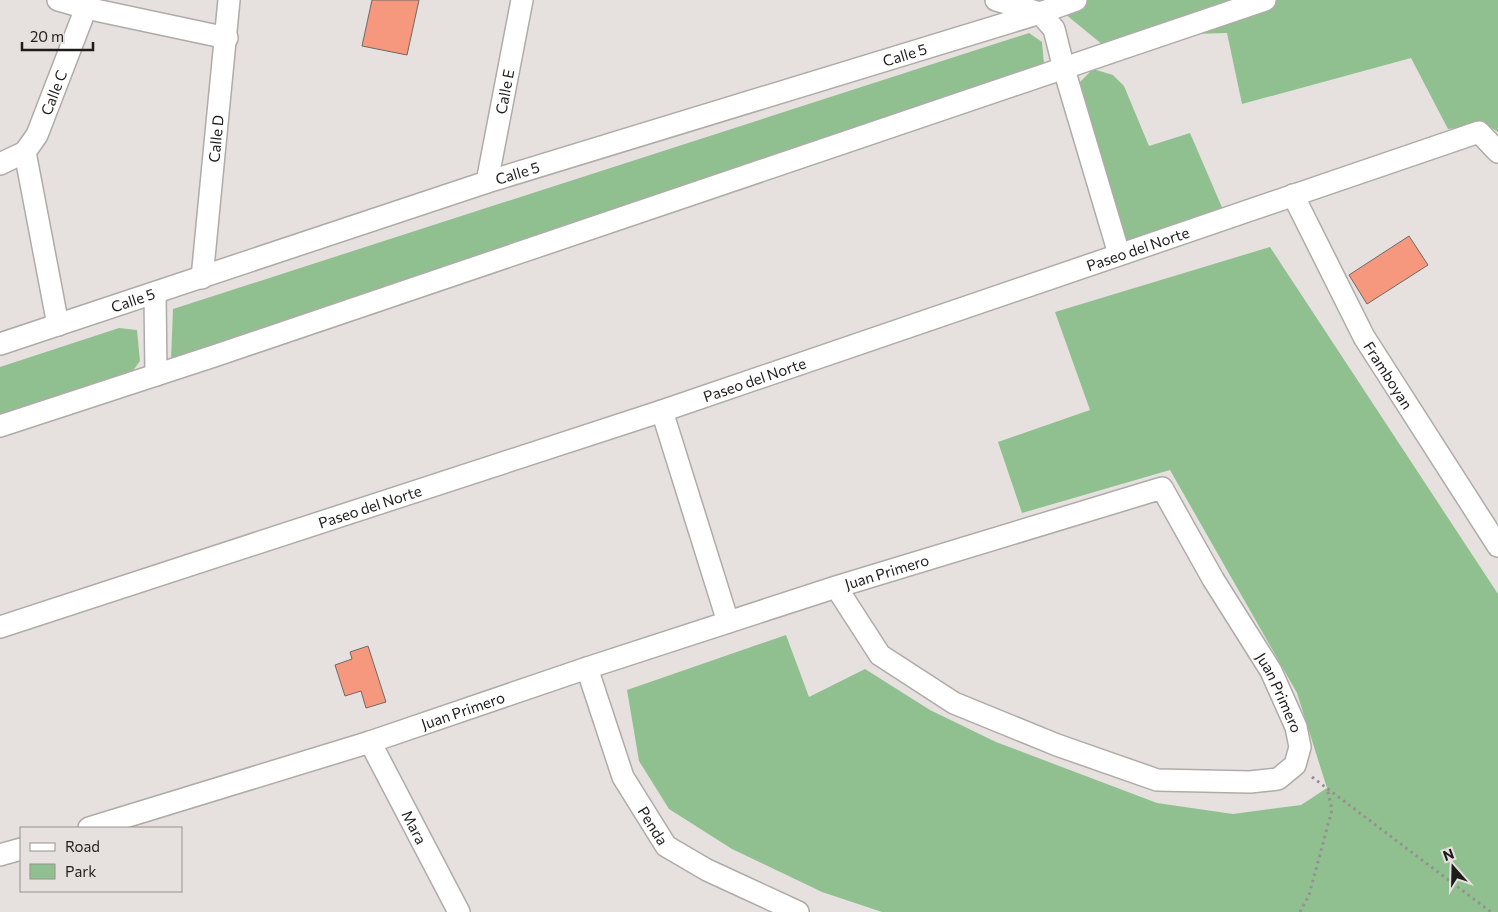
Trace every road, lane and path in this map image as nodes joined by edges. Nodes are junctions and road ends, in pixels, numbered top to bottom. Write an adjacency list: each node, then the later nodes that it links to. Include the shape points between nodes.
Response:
1 (58, 0): 7 (street)
2 (229, 0): 9 (street, Calle D)
3 (522, 0): 14 (street, Calle E)
4 (996, 0): 8 (street)
5 (1076, 0): 8 (street, Calle 5)
6 (1265, 0): 10 (street)
7 (86, 8): 9 (street); 11 (street, Calle C, via 38,135)
8 (1040, 14): 10 (street, via 1054,29); 14 (street, Calle 5)
9 (227, 38): 17 (street, Calle D)
10 (1064, 69): 16 (street); 21 (street)
11 (25, 152): 13 (street, Calle C); 19 (street)
12 (1498, 152): 15 (street, Paseo del Norte, via 1479,132)
13 (2, 163)
14 (487, 182): 17 (street, Calle 5)
15 (1293, 196): 16 (street, Paseo del Norte); 24 (street, Framboyan, via 1364,337)
16 (1119, 254): 22 (street, Paseo del Norte)
17 (202, 278): 18 (street, Calle 5)
18 (155, 294): 19 (street, Calle 5); 21 (street)
19 (58, 325): 20 (street, Calle 5)
20 (0, 344)
21 (156, 375): 23 (street)
22 (662, 411): 26 (street); 27 (street, Paseo del Norte)
23 (0, 426)
24 (1498, 546)
25 (836, 587): 26 (street, Juan Primero); 30 (street, Juan Primero, via 880,655 954,704 1057,744 1157,780 1250,782 1278,779); 30 (street, Juan Primero, via 1162,488 1213,579 1271,671 1296,727 1300,747)
26 (728, 622): 28 (street, Juan Primero)
27 (0, 627)
28 (587, 668): 29 (street, Juan Primero); 36 (street, Penda, via 623,777 666,846 707,870)
29 (370, 742): 32 (street, Juan Primero); 35 (street, Mara)
30 (1295, 765): 31 (path)
31 (1327, 788): 37 (path, via 1332,810 1309,894); 38 (path)
32 (92, 827)
33 (20, 849): 34 (street)
34 (0, 855)
35 (459, 912)
36 (798, 912)
37 (1300, 912)
38 (1491, 912)

